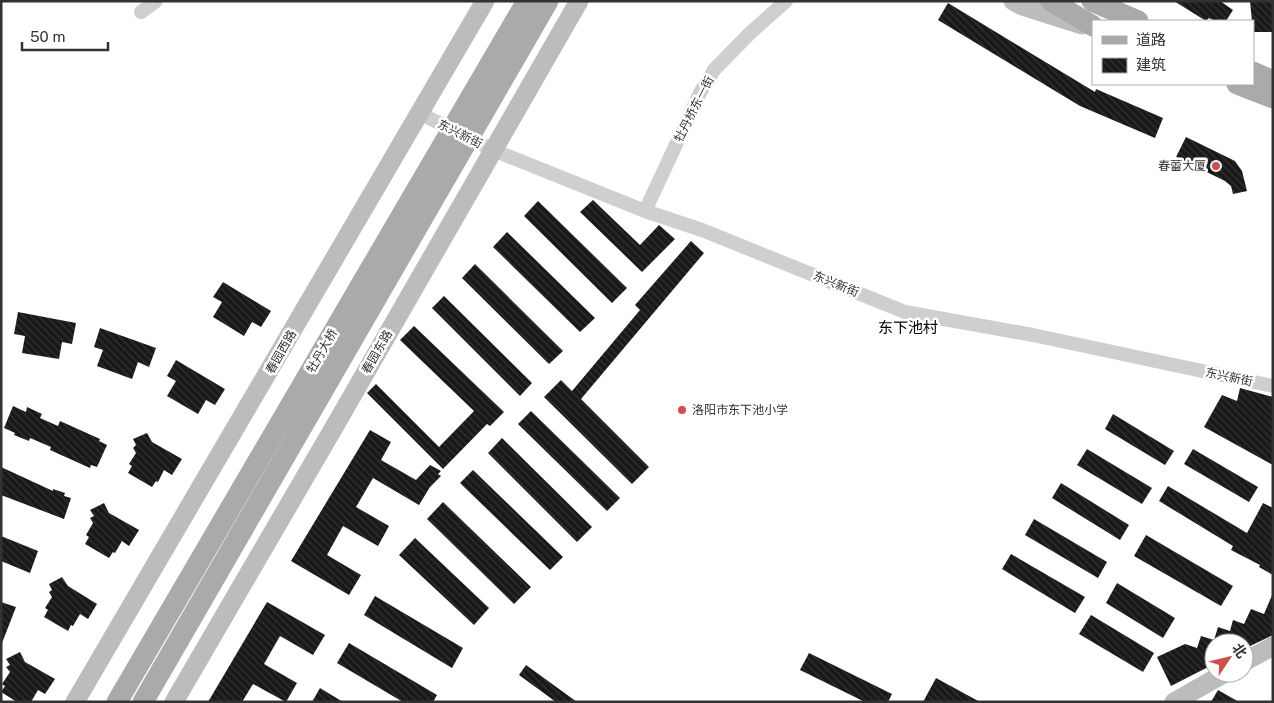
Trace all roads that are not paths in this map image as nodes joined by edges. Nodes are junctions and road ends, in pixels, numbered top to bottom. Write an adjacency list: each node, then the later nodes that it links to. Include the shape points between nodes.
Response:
1 (156, 1): 11 (street)
2 (485, 1): 20 (street, 春园西路)
3 (526, 1): 28 (main road, 牡丹大桥, bridge)
4 (548, 1): 29 (main road, 牡丹大桥, bridge)
5 (579, 1): 21 (street, 春园东路)
6 (786, 1): 22 (street, 牡丹桥东一街, via 714,70)
7 (1013, 1): 15 (street)
8 (1051, 1): 14 (main road)
9 (1092, 1): 12 (main road)
10 (1118, 1): 13 (street)
11 (141, 12)
12 (1136, 20)
13 (1146, 20)
14 (1092, 26)
15 (1092, 27)
16 (1254, 72): 17 (main road)
17 (1273, 81)
18 (1240, 85): 19 (main road)
19 (1273, 98)
20 (421, 114): 21 (street, 东兴新街); 27 (street, 春园西路)
21 (493, 150): 22 (street, 东兴新街); 30 (street, 春园东路)
22 (645, 211): 23 (street, 东兴新街, via 702,230 905,312 1034,335)
23 (1273, 386)
24 (1273, 646): 25 (street)
25 (1254, 656)
26 (1207, 683): 31 (street)
27 (75, 702)
28 (117, 702)
29 (142, 702)
30 (174, 702)
31 (1174, 702)

